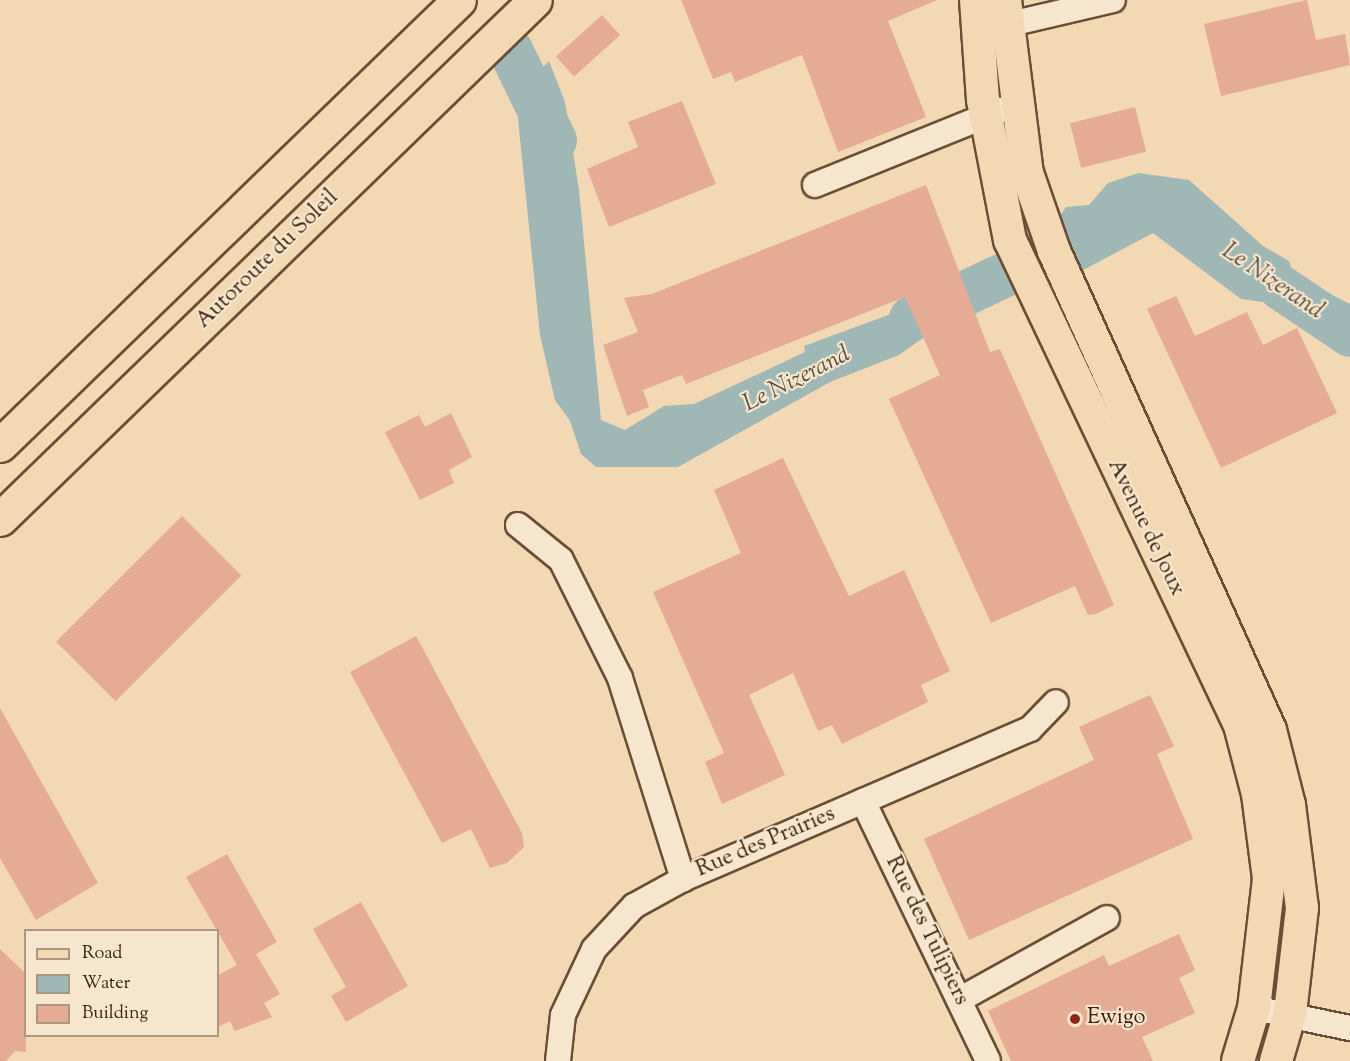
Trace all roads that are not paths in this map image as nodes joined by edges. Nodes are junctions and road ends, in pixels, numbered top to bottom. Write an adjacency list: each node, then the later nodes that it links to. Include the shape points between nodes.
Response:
1 (459, 0): 8 (highway)
2 (535, 0): 9 (highway, Autoroute du Soleil)
3 (976, 0): 5 (main road, Avenue de Joux)
4 (1113, 0): 5 (street)
5 (997, 19): 6 (main road, Avenue de Joux)
6 (1000, 110): 7 (street); 16 (main road, Avenue de Joux, via 1010,240 1037,304 1240,725 1258,794 1269,879); 17 (main road, Avenue de Joux, via 1072,292 1270,730 1289,805 1302,908)
7 (815, 185)
8 (0, 445)
9 (0, 519)
10 (518, 525): 13 (street, via 561,560 620,678)
11 (1056, 702): 12 (street, Rue des Prairies, via 1030,729)
12 (863, 801): 13 (street, Rue des Prairies); 15 (street, Rue des Tulipiers)
13 (683, 879): 19 (street, Rue des Prairies, via 634,906 594,949 563,1015)
14 (1107, 918): 15 (street)
15 (959, 1000): 20 (street, Rue des Tulipiers)
16 (1254, 1008): 17 (street); 21 (main road, Avenue de Joux)
17 (1290, 1013): 18 (street); 22 (main road, Avenue de Joux)
18 (1350, 1028)
19 (558, 1061)
20 (988, 1061)
21 (1238, 1061)
22 (1276, 1061)

